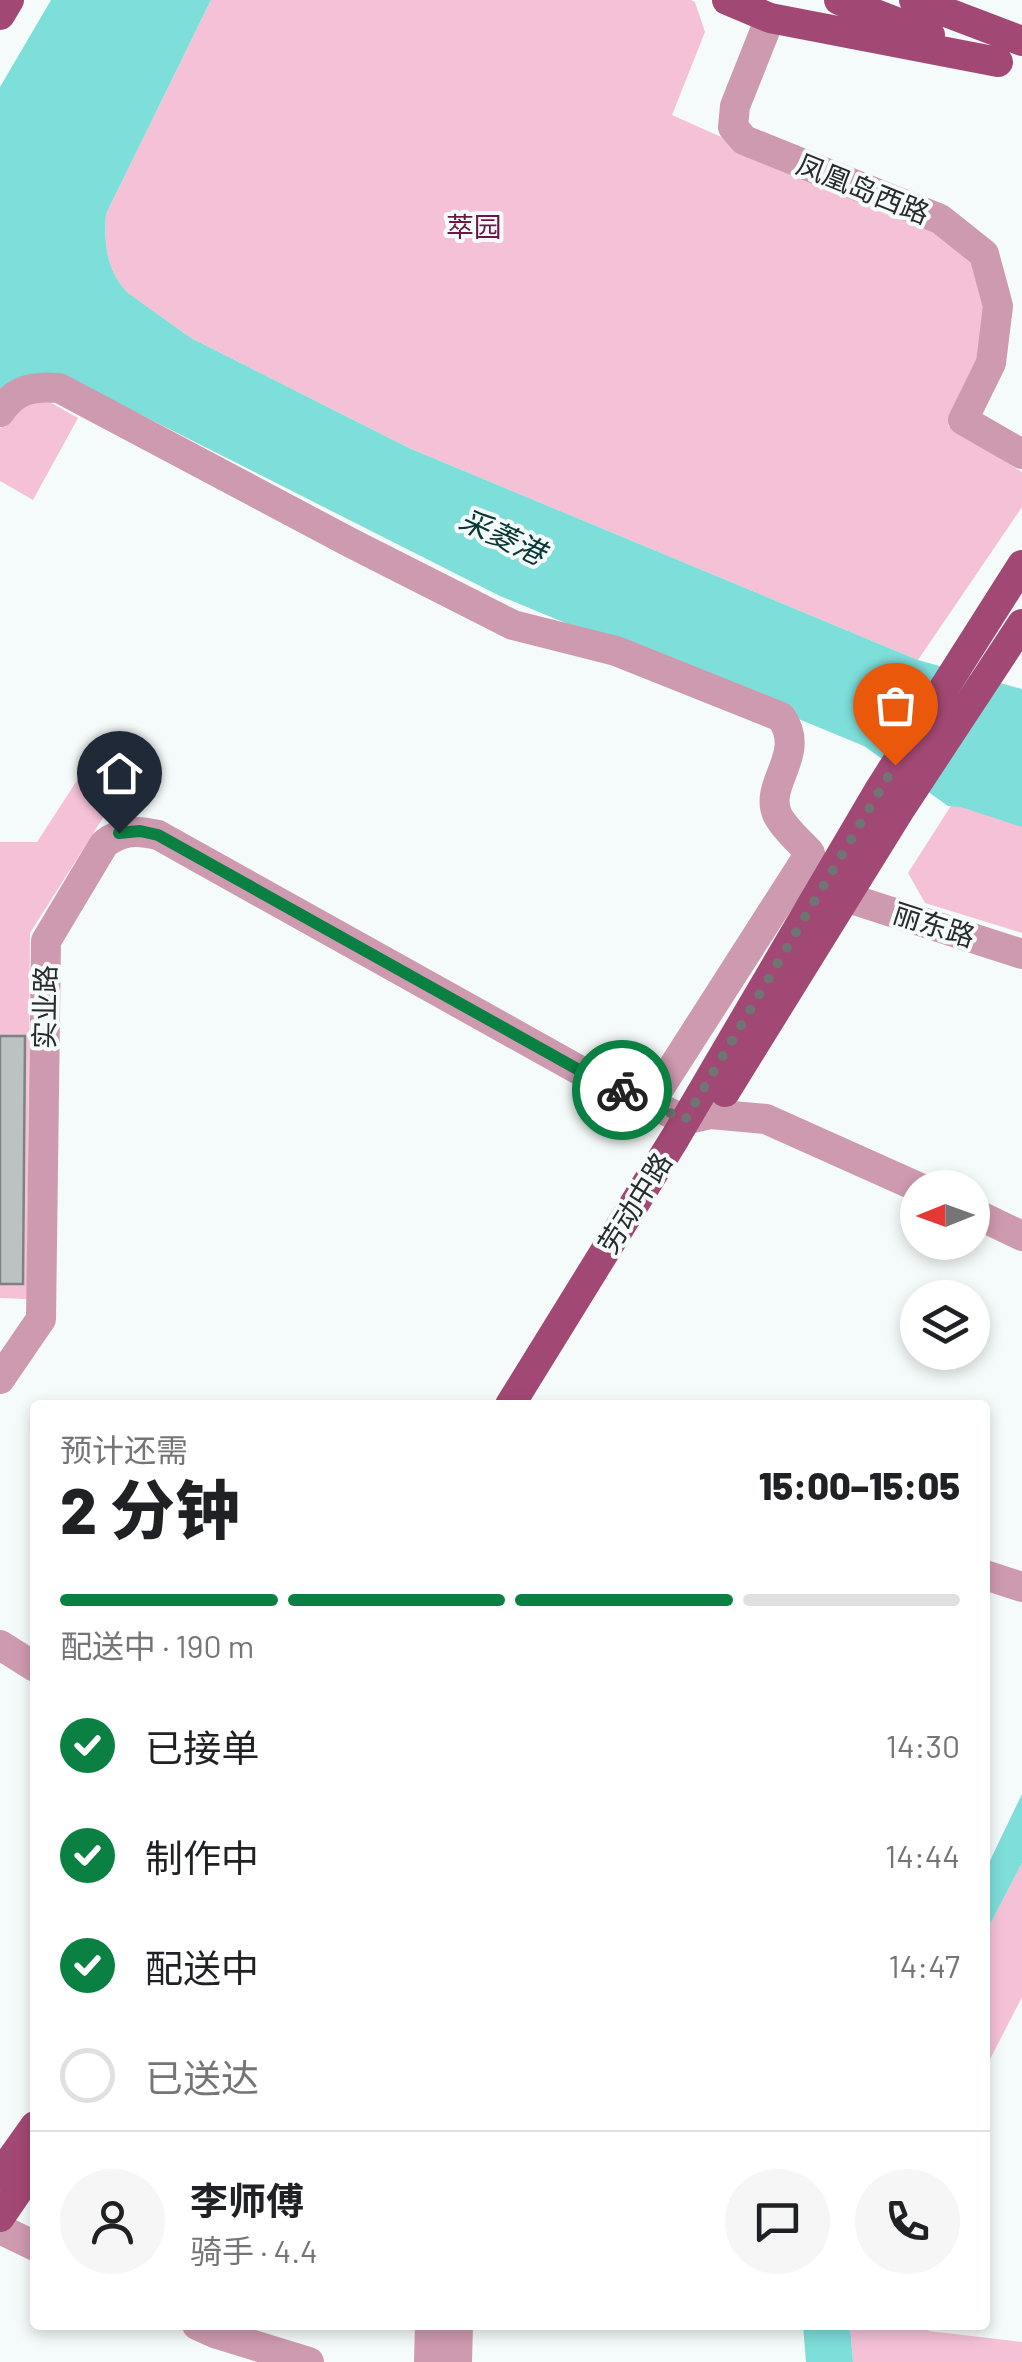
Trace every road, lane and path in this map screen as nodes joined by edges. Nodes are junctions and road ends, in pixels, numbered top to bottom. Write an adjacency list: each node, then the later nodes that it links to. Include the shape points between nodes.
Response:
1 (9, 0): 6 (main road)
2 (726, 0): 7 (main road)
3 (839, 0): 8 (main road)
4 (914, 0): 8 (main road)
5 (950, 0): 8 (main road)
6 (0, 15)
7 (770, 18): 8 (main road); 10 (street, 凤凰岛西路, via 734,106 733,127 744,140 940,219 984,254 998,306 991,363 963,420)
8 (1012, 53)
9 (0, 412): 16 (street, via 11,396 36,386 59,388 514,625 616,651 781,717 790,730 790,750 774,802 779,818 810,853)
10 (1022, 454)
11 (1022, 565): 13 (main road, via 964,656)
12 (1022, 624): 13 (main road)
13 (888, 802): 14 (main road, 劳动中路); 17 (main road, 劳动中路)
14 (845, 897): 15 (street, 丽东路); 17 (main road, 劳动中路)
15 (1022, 954)
16 (650, 1103): 17 (street, 实业路); 21 (street, 实业路, via 158,835 119,833 104,844 46,941 42,1319)
17 (698, 1117): 18 (street, via 766,1119); 22 (main road, 劳动中路); 23 (main road, 劳动中路)
18 (900, 1179)
19 (990, 1221): 20 (street)
20 (1022, 1236)
21 (0, 1379)
22 (513, 1400)
23 (534, 1400)
24 (990, 1577): 25 (street)
25 (1022, 1587)
26 (0, 1645): 27 (street)
27 (30, 1664)
28 (30, 2133): 30 (main road)
29 (30, 2173): 31 (main road)
30 (0, 2175)
31 (0, 2216)
32 (0, 2229): 33 (street)
33 (30, 2244)
34 (208, 2330): 37 (street)
35 (430, 2330): 38 (street)
36 (458, 2330): 39 (street)
37 (309, 2362)
38 (429, 2362)
39 (457, 2362)

